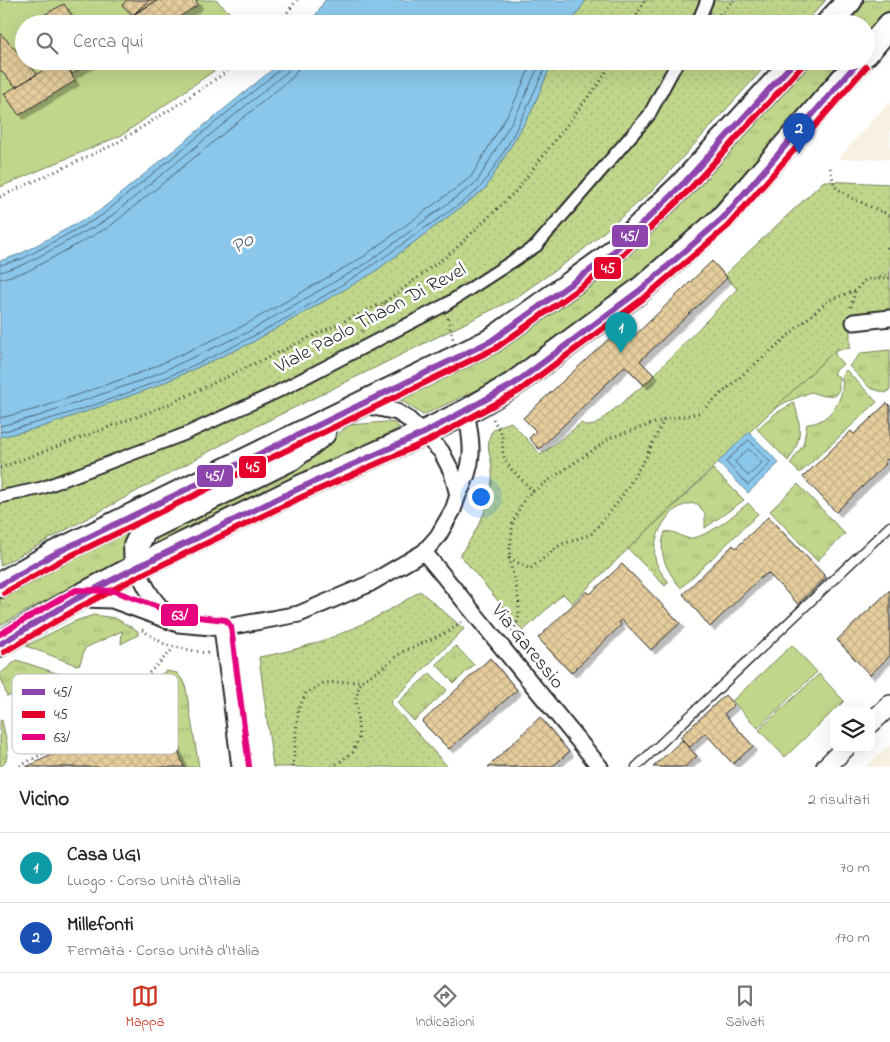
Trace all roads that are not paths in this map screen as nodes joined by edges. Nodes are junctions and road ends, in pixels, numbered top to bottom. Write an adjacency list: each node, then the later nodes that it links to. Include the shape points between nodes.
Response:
1 (707, 0): 3 (street)
2 (850, 0): 4 (main road)
3 (701, 15)
4 (836, 15)
5 (890, 25): 6 (main road)
6 (875, 42)
7 (673, 70): 16 (street, Viale Paolo Thaon Di Revel, via 649,115 536,246 444,306 277,392 185,434 42,488)
8 (787, 70): 12 (main road, via 683,184 607,258 491,341)
9 (851, 70): 13 (main road, via 722,219 631,297 514,384)
10 (890, 318): 11 (street)
11 (854, 322)
12 (360, 404): 14 (street, via 396,412); 19 (main road, via 291,458 144,530 136,546); 20 (main road, via 56,553)
13 (466, 412): 14 (main road); 15 (street, via 471,463)
14 (424, 433): 15 (street, via 441,451 452,472); 19 (main road, via 300,488)
15 (458, 494): 18 (street, via 438,536)
16 (0, 497)
17 (890, 526): 30 (lane)
18 (424, 552): 23 (street, via 369,584 299,614); 29 (street, Via Garessio)
19 (137, 567): 21 (main road); 22 (street, via 156,605)
20 (0, 585)
21 (76, 599): 22 (street, via 112,600); 24 (main road)
22 (178, 624): 23 (street)
23 (222, 628): 28 (street)
24 (0, 644)
25 (890, 705): 26 (street)
26 (875, 719)
27 (842, 752): 31 (street)
28 (240, 767)
29 (600, 767)
30 (636, 767)
31 (826, 767)

